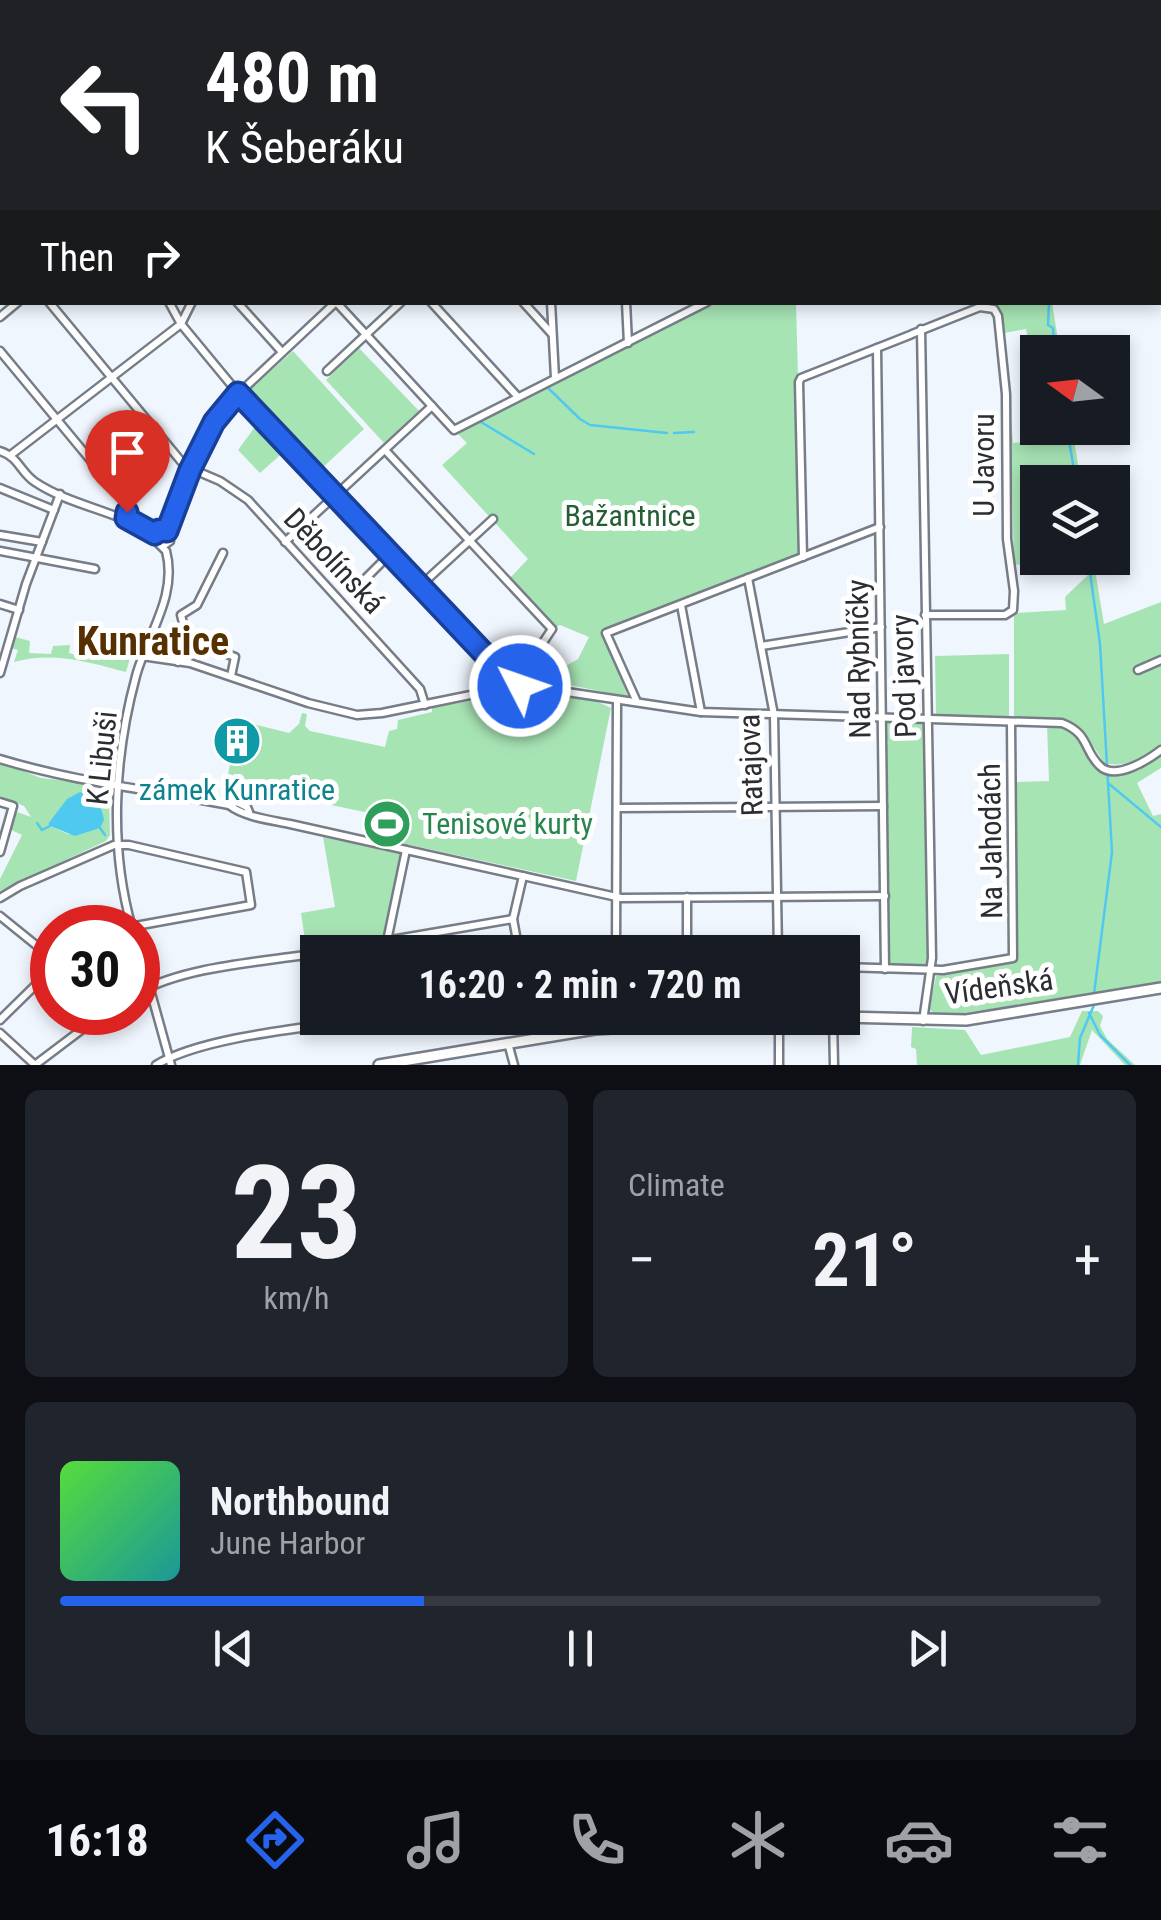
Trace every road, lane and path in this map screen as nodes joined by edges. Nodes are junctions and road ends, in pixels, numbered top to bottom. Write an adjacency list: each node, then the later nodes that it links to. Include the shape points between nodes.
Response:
1 (51, 305): 22 (street)
2 (170, 305): 13 (street)
3 (190, 305): 13 (street)
4 (240, 305): 20 (street)
5 (333, 305): 20 (street)
6 (339, 305): 15 (street)
7 (399, 305): 15 (street)
8 (434, 305): 25 (street)
9 (526, 305): 16 (street)
10 (551, 305): 16 (street)
11 (626, 305): 17 (street)
12 (701, 305): 17 (street)
13 (181, 324): 22 (street); 24 (street)
14 (921, 329): 18 (street); 58 (street, Pod javory); 58 (street, U Javoru, via 984,306 998,316 1015,602 1004,614)
15 (367, 334): 21 (street); 26 (street)
16 (552, 334): 23 (street)
17 (628, 343): 23 (street)
18 (876, 348): 38 (street, Nad Rybníčky); 50 (street, via 799,382)
19 (0, 351): 27 (street)
20 (282, 352): 24 (street)
21 (327, 371)
22 (112, 378): 27 (street); 31 (street)
23 (555, 378): 25 (street)
24 (238, 393): 31 (street, via 214,422); 34 (street)
25 (518, 398): 26 (street, via 454,430)
26 (432, 406): 28 (street)
27 (56, 419): 30 (street); 36 (street, via 127,504)
28 (385, 450): 34 (street); 42 (street)
29 (0, 451): 30 (street)
30 (12, 454): 33 (street, via 34,482)
31 (190, 470): 39 (street); 44 (street, Děbolínská, via 248,500)
32 (0, 488): 35 (street)
33 (60, 494): 35 (street); 36 (street)
34 (336, 495): 44 (street); 48 (street)
35 (54, 510): 43 (street)
36 (126, 518): 40 (street)
37 (493, 519): 42 (street)
38 (880, 526): 50 (street); 59 (street, Nad Rybníčky)
39 (167, 531): 40 (street); 45 (street)
40 (155, 534): 45 (street)
41 (0, 535): 43 (street)
42 (470, 540): 54 (street); 68 (street, via 552,630)
43 (42, 542): 49 (street)
44 (285, 542): 71 (street, Děbolínská, via 420,689)
45 (164, 546): 62 (street, K Libuši, via 166,597)
46 (0, 551): 49 (street)
47 (223, 553): 60 (street, via 196,605 181,615)
48 (389, 555): 53 (street); 54 (street)
49 (37, 556): 51 (street); 57 (street)
50 (803, 557): 52 (street)
51 (95, 569)
52 (748, 578): 56 (street); 61 (street, Ratajova)
53 (364, 580)
54 (419, 587): 68 (street)
55 (0, 604): 57 (street)
56 (680, 605): 70 (street, via 606,633); 72 (street)
57 (18, 610): 66 (street)
58 (925, 615): 75 (street, Pod javory)
59 (880, 627): 61 (street); 74 (street, Nad Rybníčky)
60 (187, 639): 64 (street); 67 (street, via 235,657)
61 (761, 646): 73 (street, Ratajova)
62 (146, 657): 64 (street); 79 (street, K Libuši, via 128,708)
63 (1161, 660): 65 (street)
64 (178, 662): 67 (street)
65 (1138, 670)
66 (0, 673)
67 (231, 676): 71 (street, via 356,714)
68 (514, 683): 69 (street, Na Jahodách); 71 (street)
69 (617, 700): 70 (street, Na Jahodách); 83 (street)
70 (638, 703): 72 (street, Na Jahodách)
71 (426, 705)
72 (702, 712): 73 (street, Na Jahodách)
73 (774, 714): 74 (street, Na Jahodách); 81 (street, Ratajova)
74 (882, 717): 75 (street, Na Jahodách); 82 (street, Nad Rybníčky)
75 (928, 719): 76 (street, Na Jahodách); 107 (street, Pod javory)
76 (1011, 722): 77 (street, via 1072,727 1107,770); 107 (street, Na Jahodách, via 1015,954 1011,960)
77 (1161, 750)
78 (0, 759): 79 (street)
79 (115, 785): 84 (street, K Libuši); 85 (street, via 242,803 267,819)
80 (0, 802): 86 (street, via 13,806)
81 (776, 806): 82 (street); 83 (street); 89 (street, Ratajova)
82 (883, 806): 90 (street, Nad Rybníčky)
83 (617, 808): 88 (street)
84 (118, 844): 92 (street); 93 (street, K Libuši); 96 (street, via 246,872 251,905)
85 (406, 850): 87 (street); 97 (street)
86 (0, 852)
87 (523, 876): 88 (street); 95 (street)
88 (616, 896): 91 (street); 100 (street)
89 (777, 896): 90 (street); 91 (street); 102 (street, Ratajova)
90 (885, 896): 106 (street, Nad Rybníčky)
91 (687, 897): 101 (street)
92 (0, 898)
93 (126, 905)
94 (0, 916): 103 (street)
95 (513, 919): 98 (street); 99 (street)
96 (160, 922)
97 (389, 935)
98 (422, 935)
99 (516, 935)
100 (616, 935)
101 (687, 935)
102 (778, 935)
103 (30, 940)
104 (300, 956): 108 (street)
105 (860, 968): 106 (street)
106 (885, 969): 107 (street)
107 (931, 970): 113 (street, Pod javory)
108 (160, 983)
109 (1161, 988): 113 (main road, Vídeňská)
110 (30, 990): 112 (street)
111 (860, 1018): 113 (main road, Vídeňská)
112 (0, 1020)
113 (923, 1021)
114 (160, 1025): 122 (street)
115 (300, 1030): 122 (street, via 211,1045)
116 (0, 1032): 123 (street)
117 (69, 1035): 123 (street)
118 (549, 1035): 121 (main road)
119 (780, 1035): 127 (street)
120 (833, 1035): 128 (street)
121 (508, 1043): 125 (main road); 126 (street)
122 (170, 1061): 124 (street)
123 (35, 1065)
124 (156, 1065)
125 (379, 1065)
126 (514, 1065)
127 (780, 1065)
128 (834, 1065)

